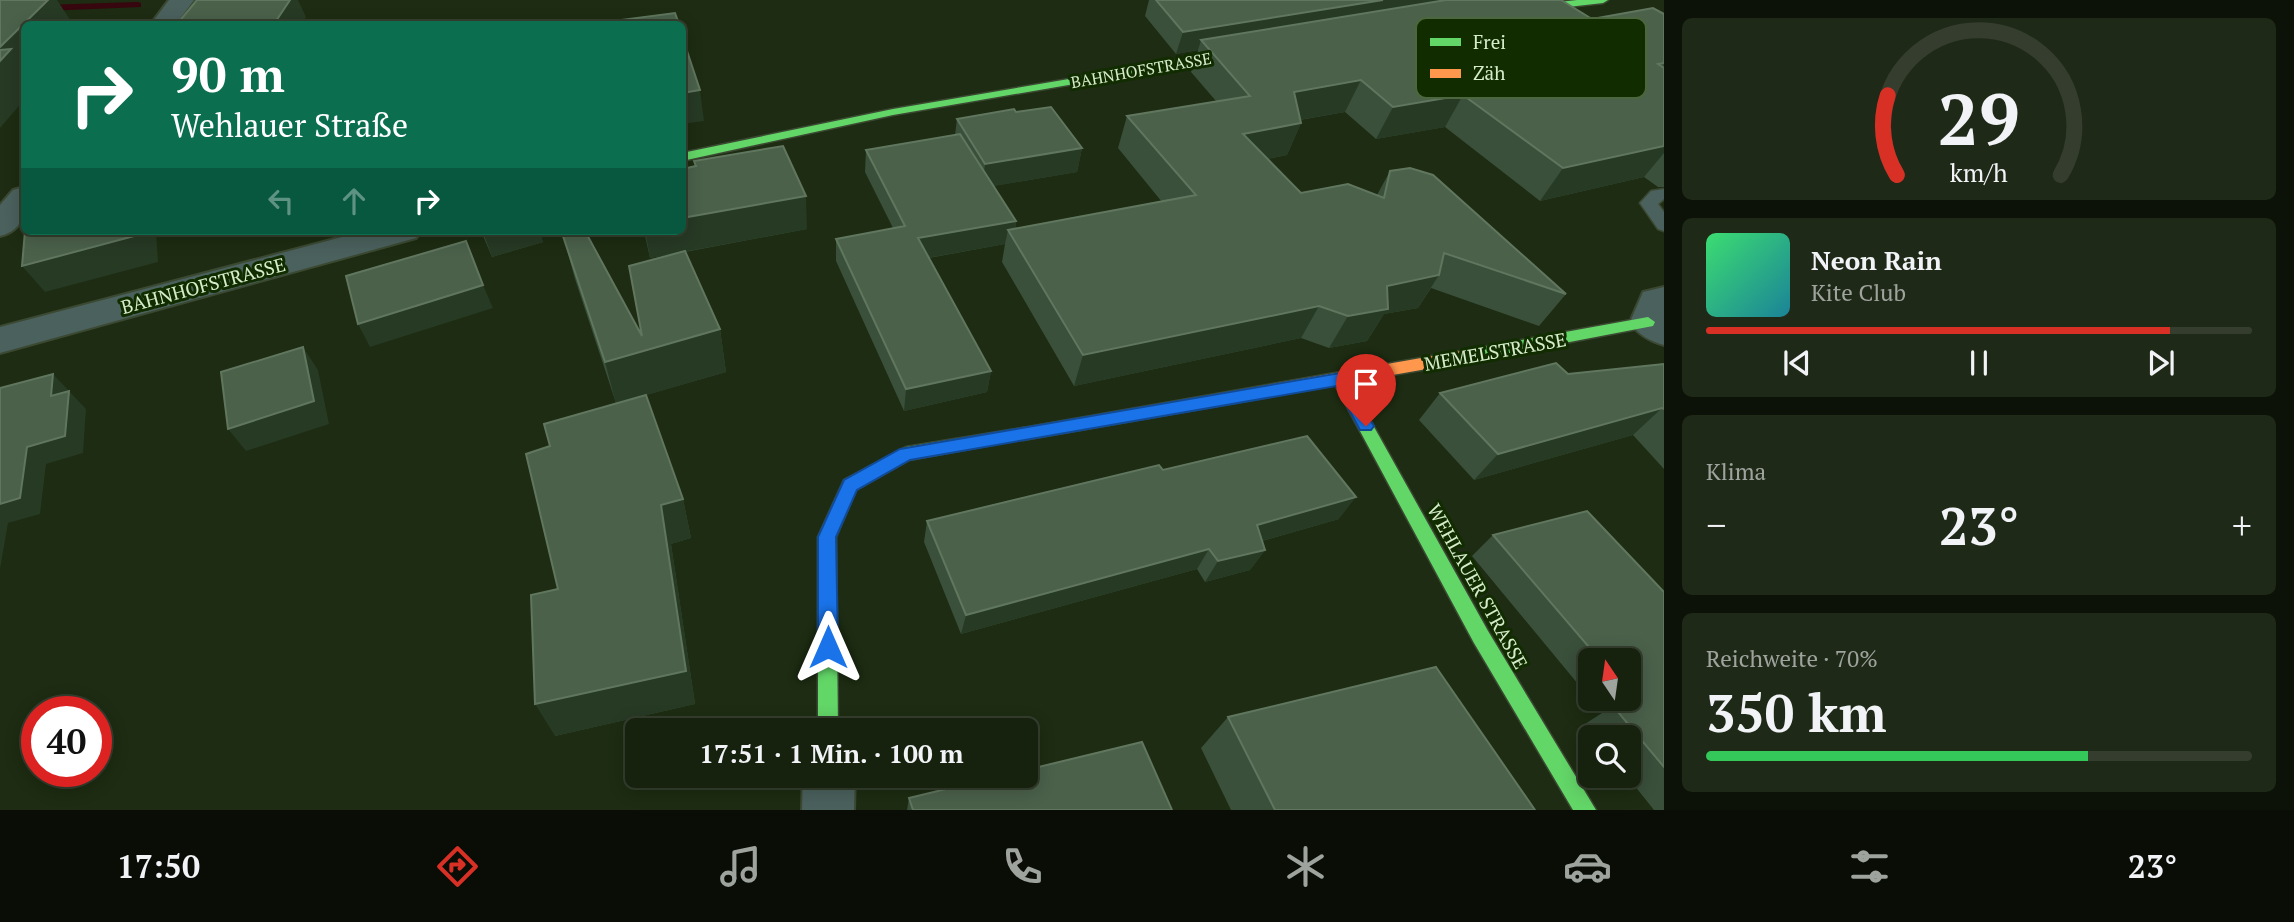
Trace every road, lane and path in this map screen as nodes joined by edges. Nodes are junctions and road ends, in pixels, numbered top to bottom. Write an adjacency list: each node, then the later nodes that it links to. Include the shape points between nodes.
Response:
1 (182, 0): 4 (street)
2 (1602, 0): 3 (street)
3 (1492, 12)
4 (165, 21)
5 (1260, 50): 6 (street, BAHNHOFSTRASSE, via 893,112)
6 (686, 156)
7 (1664, 194): 9 (lane, via 1649,203)
8 (21, 201): 10 (street)
9 (1664, 225)
10 (0, 226)
11 (390, 235): 13 (street, BAHNHOFSTRASSE)
12 (1659, 318): 14 (street, MEMELSTRASSE)
13 (0, 340)
14 (1340, 379): 15 (street, MEMELSTRASSE, via 906,454 850,485 827,537); 18 (street, WEHLAUER STRASSE, via 1481,637)
15 (828, 718)
16 (829, 788): 17 (street)
17 (828, 810)
18 (1585, 810)

